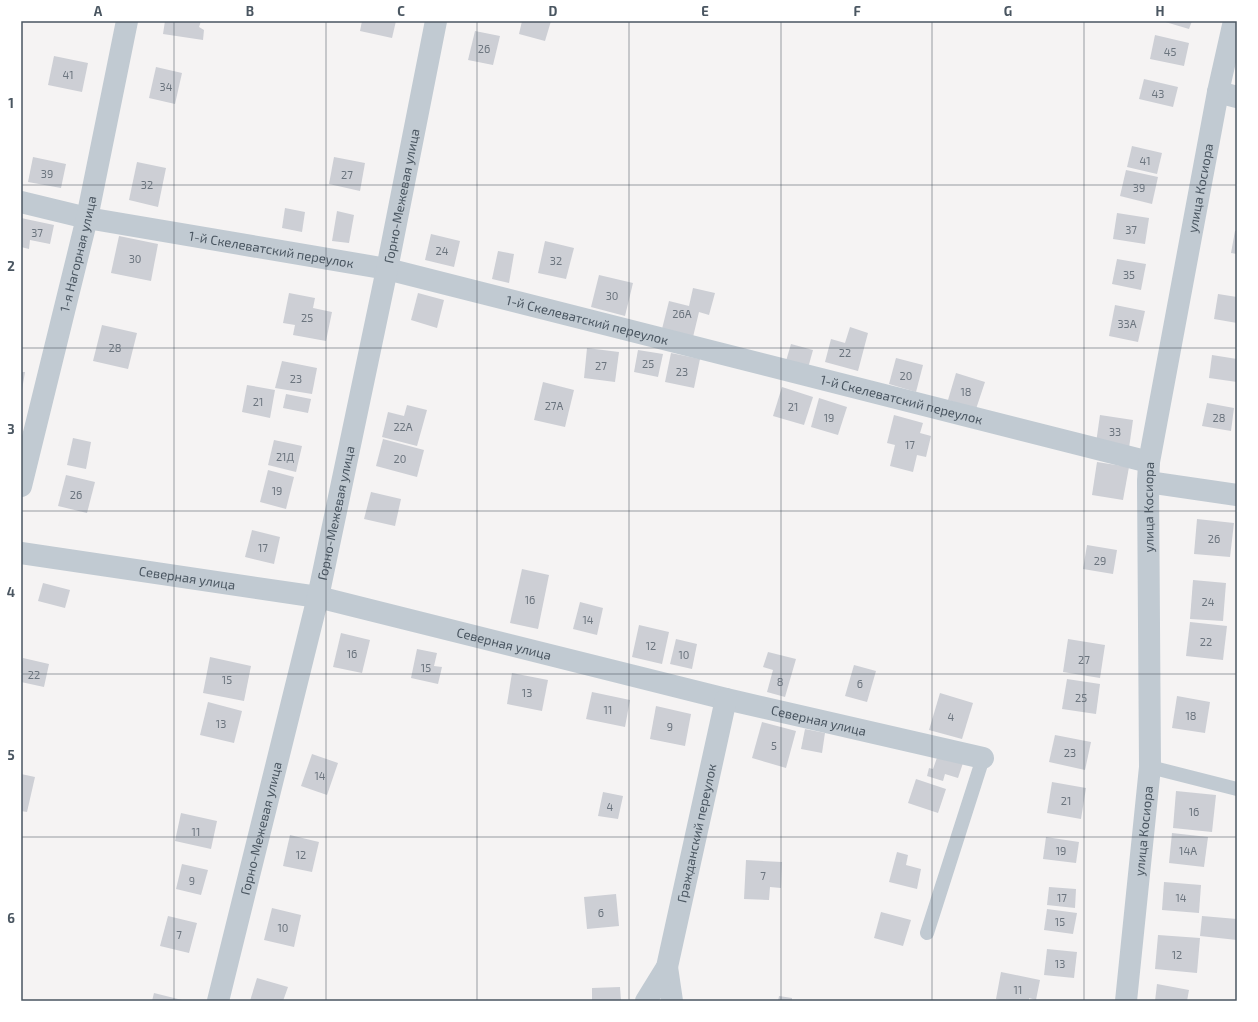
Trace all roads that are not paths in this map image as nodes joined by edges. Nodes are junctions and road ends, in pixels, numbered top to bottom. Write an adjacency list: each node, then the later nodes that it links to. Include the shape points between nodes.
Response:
1 (127, 21): 6 (street, 1-я Нагорная улица)
2 (436, 21): 7 (street, Горно-Межевая улица)
3 (1234, 21): 4 (street, улица Косиора)
4 (1227, 94): 8 (street, улица Косиора)
5 (21, 202): 6 (street, 1-й Скелеватский переулок)
6 (87, 218): 7 (street, 1-й Скелеватский переулок); 9 (street, 1-я Нагорная улица)
7 (387, 269): 8 (street, 1-й Скелеватский переулок); 12 (street, Горно-Межевая улица)
8 (1149, 472): 10 (street, 1-й Скелеватский переулок); 15 (street, улица Косиора)
9 (21, 486)
10 (1237, 494)
11 (21, 553): 12 (street, Северная улица)
12 (318, 597): 13 (street, Северная улица); 19 (street, Горно-Межевая улица)
13 (726, 699): 14 (street, Северная улица); 18 (street, Гражданский переулок)
14 (983, 758): 17 (lane)
15 (1150, 767): 16 (lane); 22 (street, улица Косиора)
16 (1237, 789)
17 (927, 933)
18 (667, 967): 20 (street, Гражданский переулок); 21 (street, Гражданский переулок)
19 (218, 1001)
20 (646, 1001)
21 (672, 1001)
22 (1126, 1001)

